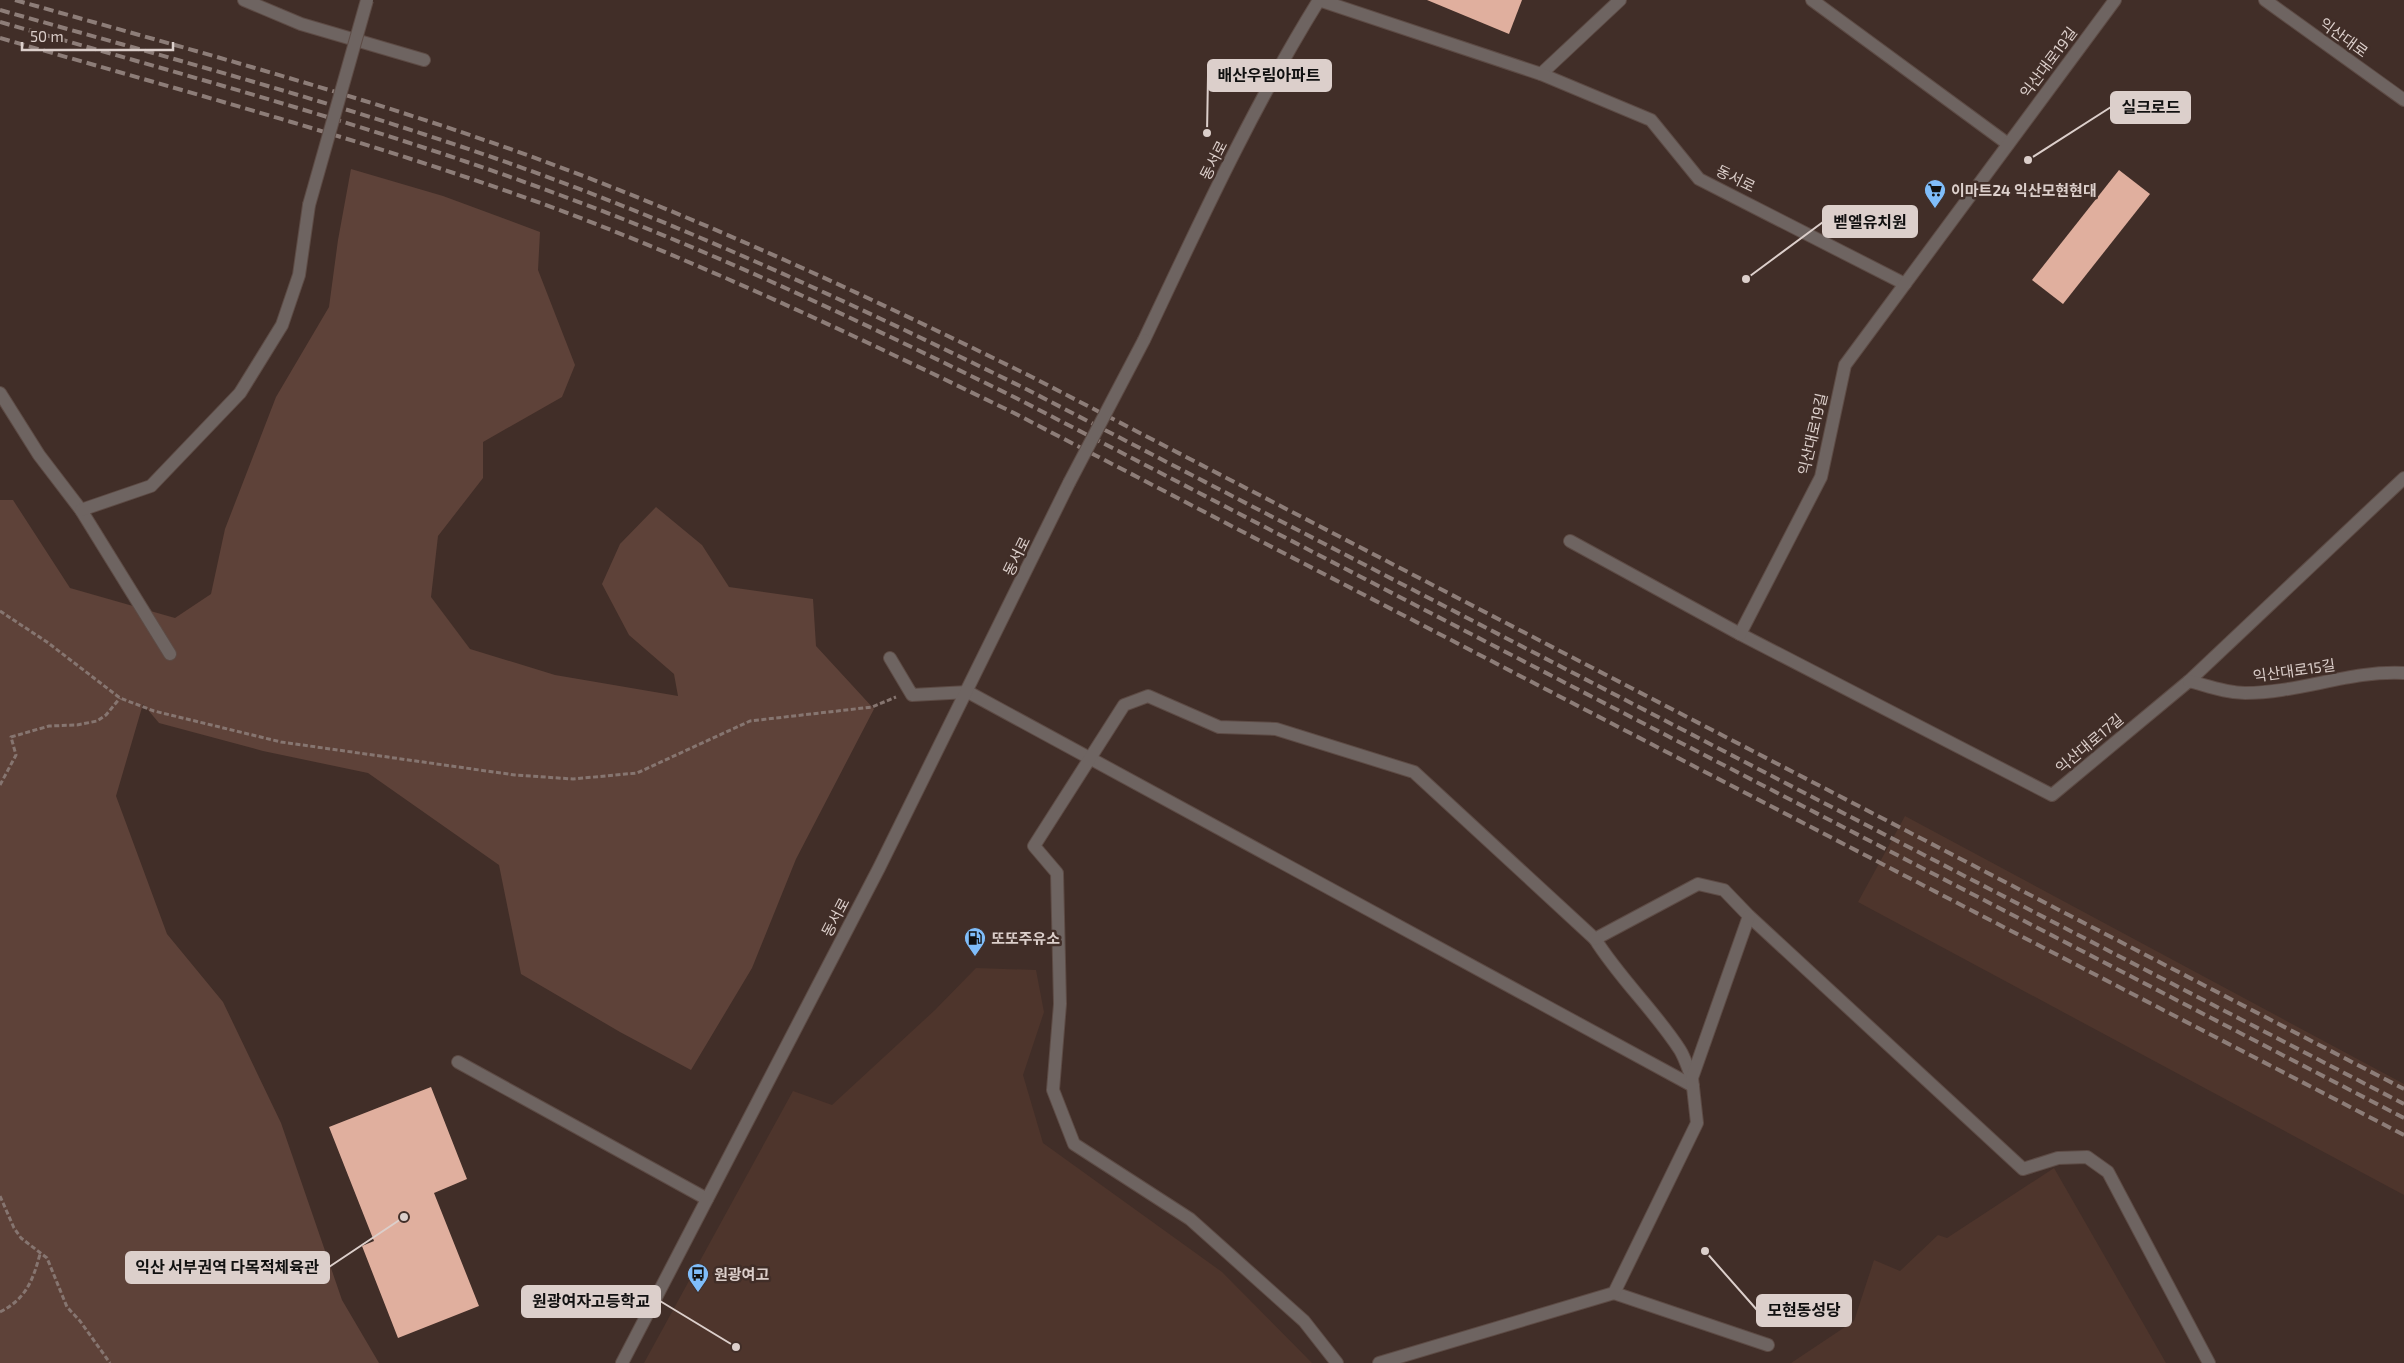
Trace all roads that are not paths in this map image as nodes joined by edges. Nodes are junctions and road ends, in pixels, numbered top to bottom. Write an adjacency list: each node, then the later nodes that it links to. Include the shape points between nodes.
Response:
1 (244, 0): 8 (street, via 301,24)
2 (367, 0): 15 (street, bridge, via 309,205 299,275 282,325 240,393 151,486)
3 (1320, 0): 9 (street, 동서로); 22 (street, 동서로, bridge, via 1271,82 1205,210 1144,340 1069,483)
4 (1620, 0): 9 (street)
5 (1812, 0): 11 (street)
6 (2114, 0): 11 (street, 익산대로19길)
7 (2265, 0): 10 (street, 익산대로)
8 (424, 60)
9 (1541, 74): 12 (street, 동서로, via 1651,120 1699,178)
10 (2404, 100)
11 (2008, 144): 12 (street, 익산대로19길)
12 (1905, 284): 17 (street, 익산대로19길, via 1844,365 1821,477)
13 (0, 393): 15 (street, via 39,455)
14 (2404, 478): 21 (street, 익산대로17길)
15 (81, 510): 18 (street)
16 (1570, 541): 17 (street)
17 (1740, 634): 21 (street, 익산대로17길, via 2052,795)
18 (170, 654)
19 (890, 658): 22 (street, via 912,695)
20 (2404, 673): 21 (street, 익산대로15길, via 2381,672 2304,687 2246,693)
21 (2190, 681)
22 (968, 692): 23 (street); 28 (street, 동서로)
23 (1089, 759): 25 (street, via 1124,705 1148,696 1219,727 1276,729 1414,772); 27 (street); 32 (street, via 1034,846 1057,873 1060,1004 1053,1090 1074,1144 1190,1219 1304,1321)
24 (1749, 916): 25 (street, via 1724,890 1698,884); 27 (street); 34 (street, via 2023,1169 2058,1158 2087,1158 2108,1172)
25 (1595, 939): 27 (street, via 1610,963 1681,1051)
26 (458, 1062): 28 (street)
27 (1693, 1082): 29 (street, via 1697,1123)
28 (707, 1199): 31 (street, 동서로)
29 (1614, 1293): 30 (street); 33 (street)
30 (1768, 1345)
31 (622, 1363)
32 (1336, 1363)
33 (1379, 1363)
34 (2209, 1363)

